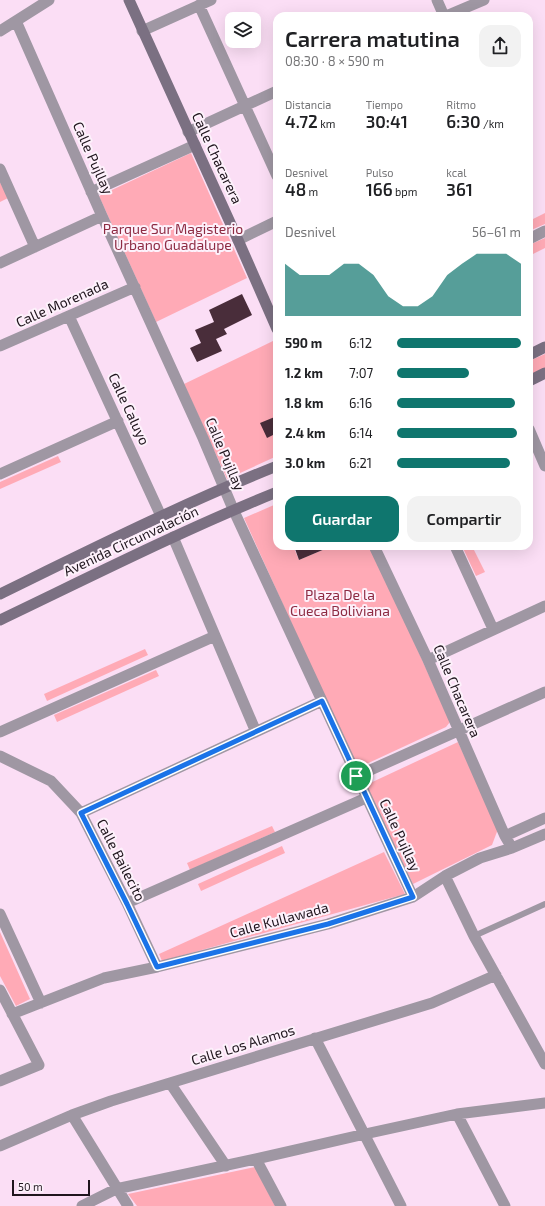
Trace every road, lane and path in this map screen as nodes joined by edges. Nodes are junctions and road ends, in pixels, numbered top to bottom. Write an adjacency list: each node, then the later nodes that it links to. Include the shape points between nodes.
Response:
1 (49, 0): 9 (street)
2 (129, 0): 11 (main road, Calle Chacarera)
3 (211, 0): 6 (street)
4 (437, 0): 7 (street)
5 (484, 0): 8 (street)
6 (199, 6): 11 (street); 13 (street)
7 (443, 12)
8 (455, 12)
9 (16, 20): 10 (street); 18 (street, Calle Pujllay)
10 (0, 31)
11 (142, 31): 14 (main road, Calle Chacarera)
12 (273, 93): 13 (street)
13 (245, 106): 14 (street); 16 (street)
14 (188, 132): 15 (main road, Calle Chacarera)
15 (194, 145): 18 (street); 23 (main road, Calle Chacarera)
16 (273, 167)
17 (0, 169): 24 (street)
18 (92, 192): 19 (street, Calle Pujllay)
19 (102, 216): 24 (street); 26 (street, Calle Pujllay)
20 (273, 223): 23 (street)
21 (545, 231): 22 (street)
22 (533, 237)
23 (238, 240): 28 (main road, Calle Chacarera)
24 (34, 247): 25 (street)
25 (0, 263)
26 (135, 287): 27 (street, Calle Morenada); 39 (street, Calle Pujllay)
27 (69, 316): 29 (street, Calle Morenada); 34 (street, Calle Caluyo)
28 (273, 319)
29 (0, 346)
30 (545, 347): 31 (main road)
31 (533, 353)
32 (545, 373): 33 (main road)
33 (533, 379)
34 (118, 421): 38 (street); 42 (street, Calle Caluyo)
35 (533, 439): 36 (street)
36 (545, 466)
37 (273, 468): 39 (main road, Avenida Circunvalación)
38 (0, 474)
39 (224, 487): 41 (street, Calle Pujllay); 42 (main road, Avenida Circunvalación)
40 (273, 494): 41 (main road, Avenida Circunvalación)
41 (233, 509): 43 (main road, Avenida Circunvalación); 53 (street, Calle Pujllay)
42 (161, 516): 46 (main road, Avenida Circunvalación)
43 (173, 537): 48 (main road, Avenida Circunvalación); 50 (street)
44 (376, 550): 51 (street, Calle Chacarera)
45 (457, 550): 49 (street)
46 (0, 594)
47 (545, 606): 49 (street)
48 (0, 620)
49 (493, 629): 51 (street)
50 (215, 636): 55 (street); 56 (street)
51 (428, 660): 54 (street, Calle Chacarera)
52 (545, 692): 54 (street)
53 (322, 701): 56 (street); 58 (street, Calle Pujllay)
54 (458, 731): 58 (street); 63 (street, Calle Chacarera)
55 (0, 732)
56 (256, 732): 60 (street)
57 (0, 756): 60 (street, Calle Bailecito, via 51,781)
58 (356, 776): 59 (street, Calle Pujllay)
59 (366, 798): 66 (street, Calle Pujllay); 67 (street)
60 (81, 813): 67 (street, Calle Bailecito)
61 (545, 818): 63 (street)
62 (545, 834): 64 (street, Calle Kullawada)
63 (505, 836): 64 (street, Calle Chacarera)
64 (512, 848): 65 (street, Calle Kullawada, via 480,858)
65 (445, 876): 66 (street, Calle Kullawada); 70 (street)
66 (413, 897): 71 (street, Calle Kullawada, via 328,924)
67 (127, 904): 71 (street, Calle Bailecito)
68 (545, 904): 70 (lane)
69 (0, 914): 74 (street)
70 (474, 936): 72 (street)
71 (157, 967): 74 (street, Calle Kullawada, via 104,978)
72 (496, 975): 76 (street, Calle Los Alamos, via 432,1003); 77 (street)
73 (0, 990): 75 (street)
74 (41, 1003): 75 (street, Calle Kullawada)
75 (12, 1014): 78 (street, via 39,1065)
76 (315, 1038): 79 (street, Calle Los Alamos); 83 (street)
77 (545, 1064)
78 (0, 1082)
79 (170, 1082): 82 (street, Calle Los Alamos); 86 (street)
80 (545, 1103): 81 (street)
81 (457, 1114): 83 (street); 92 (street)
82 (72, 1115): 84 (street, Calle Los Alamos); 87 (street)
83 (365, 1134): 85 (street); 91 (street)
84 (0, 1146)
85 (256, 1159): 86 (street); 90 (street)
86 (226, 1166): 87 (street)
87 (116, 1189): 88 (street); 89 (street)
88 (82, 1206)
89 (128, 1206)
90 (281, 1206)
91 (401, 1206)
92 (505, 1206)

